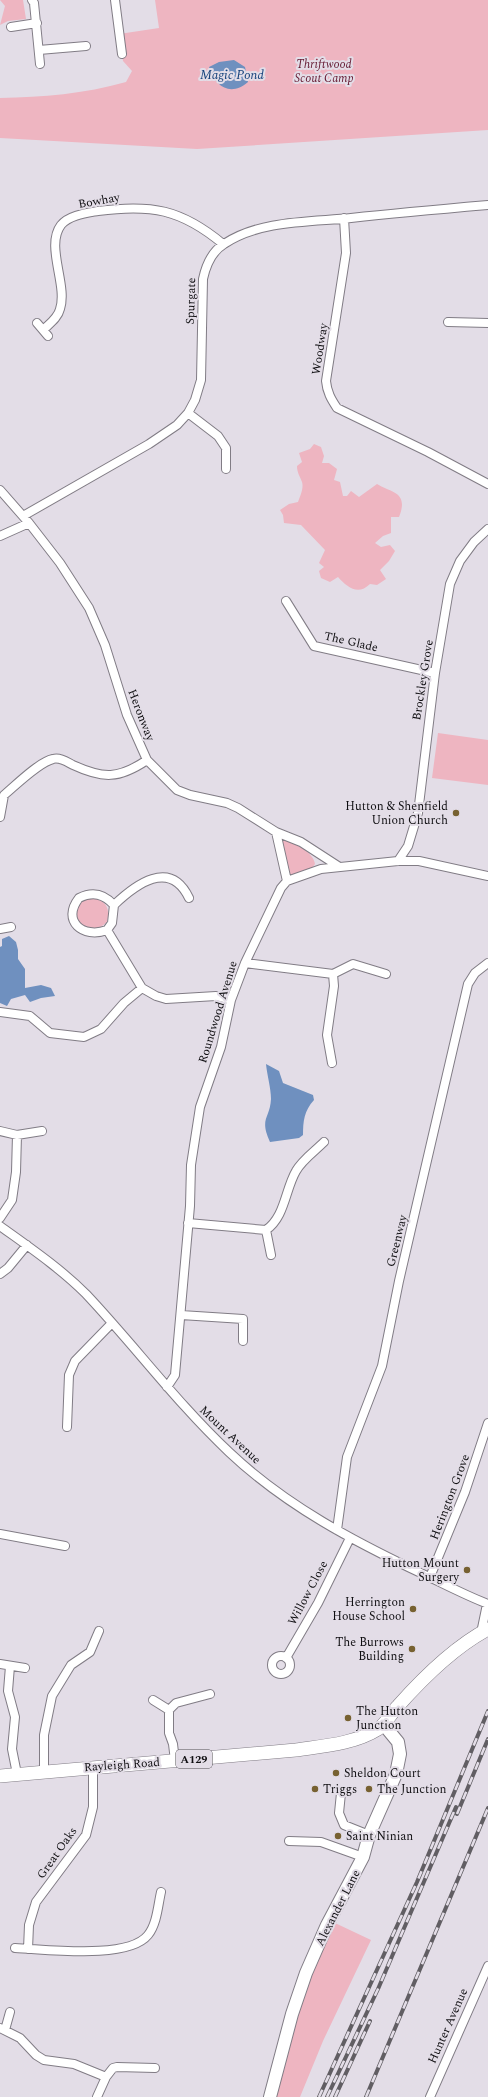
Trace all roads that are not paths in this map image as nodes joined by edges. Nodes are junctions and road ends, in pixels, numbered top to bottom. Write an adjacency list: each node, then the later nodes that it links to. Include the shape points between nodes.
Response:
1 (32, 0): 3 (street)
2 (115, 0): 7 (street)
3 (36, 23): 4 (street); 6 (street)
4 (11, 27)
5 (86, 46): 6 (street)
6 (39, 50): 8 (street)
7 (122, 54)
8 (40, 64)
9 (488, 205): 10 (street, Spurgate)
10 (344, 218): 11 (street, Spurgate, via 272,226); 17 (street, Woodway, via 346,253 326,381 331,400 337,408)
11 (223, 244): 14 (street, Bowhay, via 196,224 156,209 119,208 72,218 61,225 56,240 62,299 60,310 45,333); 15 (street, Spurgate, via 213,253 205,266 201,380)
12 (448, 322): 13 (street)
13 (488, 322)
14 (38, 323)
15 (188, 413): 16 (street, via 218,436 226,448); 19 (street, Spurgate, via 177,425 149,444)
16 (226, 469)
17 (488, 484)
18 (0, 490): 19 (street, Heronway)
19 (26, 520): 21 (street, Spurgate); 24 (street, Heronway, via 60,563 90,608 105,645 127,715)
20 (488, 529): 23 (street, Brockley Grove, via 460,561 450,584)
21 (0, 536)
22 (286, 601): 23 (street, The Glade, via 314,646)
23 (435, 673): 27 (street, Brockley Grove, via 418,813)
24 (147, 760): 25 (street, via 125,772 111,776 88,772 59,758 48,761 4,796); 26 (street, Heronway, via 177,790 227,803)
25 (0, 817)
26 (276, 832): 30 (street, Heronway, via 301,843); 32 (street)
27 (408, 846): 28 (street, Brockley Grove); 29 (street)
28 (398, 861): 29 (street); 30 (street)
29 (419, 861): 31 (street)
30 (338, 866): 32 (street)
31 (488, 876)
32 (287, 881): 38 (street, Roundwood Avenue, via 275,899)
33 (189, 898): 34 (street, via 176,880 159,877 133,888)
34 (114, 905): 37 (street, via 112,923); 37 (street, via 103,895 90,894 79,898 72,911 74,922 81,930 92,933)
35 (11, 927): 36 (street)
36 (0, 929)
37 (107, 930): 42 (street)
38 (245, 963): 40 (street); 43 (street, Roundwood Avenue)
39 (488, 963): 63 (street, Greenway, via 475,973 468,984 399,1281 382,1366 347,1457)
40 (333, 974): 41 (street, via 353,964); 45 (street, via 334,986 327,1035)
41 (386, 974)
42 (142, 988): 43 (street, via 166,999 216,996); 44 (street, via 95,1033 84,1037 58,1034 44,1029 30,1016)
43 (232, 1000): 51 (street, Roundwood Avenue, via 221,1047 200,1107 191,1165)
44 (0, 1012)
45 (332, 1063)
46 (0, 1131): 48 (street)
47 (42, 1131): 48 (street)
48 (17, 1135): 50 (street, via 12,1200)
49 (324, 1142): 53 (street, via 297,1168 279,1217 274,1225)
50 (0, 1218)
51 (188, 1222): 53 (street); 57 (street, Roundwood Avenue)
52 (0, 1226): 54 (street, Mount Avenue)
53 (266, 1230): 55 (street)
54 (27, 1245): 56 (street); 58 (street, Mount Avenue, via 66,1275)
55 (270, 1255)
56 (0, 1274)
57 (181, 1315): 59 (street, via 243,1319); 60 (street, Roundwood Avenue, via 175,1375)
58 (112, 1323): 60 (street, Mount Avenue); 62 (street, via 75,1361 68,1375)
59 (243, 1341)
60 (167, 1387): 63 (street, Mount Avenue, via 189,1413 246,1467 285,1498)
61 (488, 1423): 67 (street, Herington Grove, via 465,1492)
62 (66, 1427)
63 (337, 1530): 65 (street, Mount Avenue)
64 (0, 1534): 66 (street)
65 (350, 1538): 67 (street, Mount Avenue); 71 (street, Willow Close, via 318,1603)
66 (65, 1546)
67 (430, 1577): 68 (street, Mount Avenue)
68 (488, 1604): 70 (street, Mount Avenue)
69 (99, 1631): 81 (street, via 90,1652 72,1665 52,1696 44,1735)
70 (484, 1631): 78 (main road, A129, via 444,1659 397,1707)
71 (286, 1658)
72 (0, 1664): 73 (street)
73 (10, 1666): 74 (street); 82 (street, via 8,1691 15,1717 12,1749)
74 (25, 1668)
75 (210, 1694): 77 (street, via 176,1703)
76 (153, 1700): 77 (street)
77 (169, 1710): 79 (street, via 169,1733)
78 (384, 1725): 79 (main road, Rayleigh Road / A129, via 334,1745); 85 (street, Alexander Lane, via 398,1742 400,1754 396,1774)
79 (175, 1761): 80 (main road, Rayleigh Road / A129)
80 (93, 1767): 81 (main road, Rayleigh Road / A129); 90 (street, Great Oaks, via 93,1807 86,1835 36,1902 29,1925)
81 (44, 1771): 82 (main road, Rayleigh Road / A129)
82 (17, 1774): 83 (main road, Rayleigh Road / A129)
83 (0, 1776)
84 (340, 1793): 85 (street, via 339,1813 344,1825)
85 (368, 1835): 87 (street, Alexander Lane)
86 (289, 1841): 87 (street, via 321,1842)
87 (363, 1857): 97 (street, Alexander Lane, via 327,1925 306,1973 292,2014)
88 (161, 1892): 90 (street, via 153,1928 143,1941 133,1947 110,1952)
89 (15, 1948): 90 (street)
90 (28, 1949)
91 (488, 1966): 98 (street, Hunter Avenue)
92 (10, 2012): 93 (street)
93 (2, 2029): 95 (street, via 20,2038 44,2060 74,2064)
94 (155, 2068): 95 (street, via 117,2067)
95 (106, 2077): 96 (street)
96 (98, 2097)
97 (270, 2097)
98 (430, 2097)

